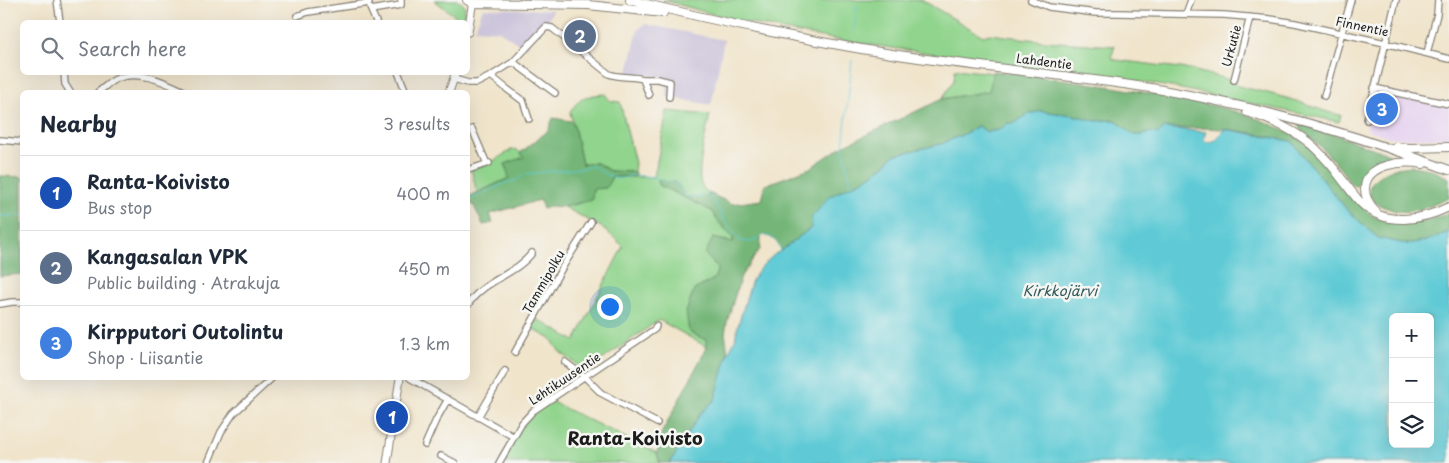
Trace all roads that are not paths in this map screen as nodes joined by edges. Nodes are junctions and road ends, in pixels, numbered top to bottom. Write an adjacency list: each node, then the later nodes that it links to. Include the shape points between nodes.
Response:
1 (57, 0): 18 (street)
2 (401, 0): 12 (street, via 401,5)
3 (630, 0): 17 (highway, Lahdentie)
4 (649, 0): 17 (highway)
5 (1031, 0): 14 (street, Finnentie, via 1049,7 1096,14)
6 (1191, 0): 14 (street)
7 (1351, 0): 21 (street)
8 (1396, 0): 22 (street)
9 (1438, 0): 23 (street)
10 (471, 1): 17 (highway, via 601,6); 20 (main road)
11 (368, 2): 13 (street); 15 (street)
12 (391, 3): 13 (street)
13 (371, 10): 19 (street)
14 (1186, 14): 16 (street, Finnentie)
15 (297, 16)
16 (1250, 17): 21 (street, Finnentie); 31 (street, Urkutie)
17 (703, 18): 40 (highway, Lahdentie, via 876,52)
18 (60, 20)
19 (375, 20)
20 (469, 20)
21 (1341, 33): 22 (street, Finnentie); 41 (street)
22 (1385, 42): 23 (street, Finnentie); 32 (street)
23 (1427, 53): 24 (street, Finnentie)
24 (1449, 59)
25 (513, 62): 29 (street); 30 (street, via 546,27 552,28 609,74); 38 (street)
26 (64, 75): 33 (street)
27 (399, 75): 36 (street)
28 (455, 76): 29 (street, via 468,83 477,83); 37 (main road)
29 (491, 76): 44 (street, via 523,101)
30 (643, 79): 39 (street); 42 (street, via 670,82)
31 (1234, 80)
32 (1374, 88): 43 (street); 45 (street)
33 (69, 90)
34 (101, 90): 35 (street, via 114,80 127,76 141,76)
35 (182, 90)
36 (405, 90)
37 (450, 90)
38 (555, 93)
39 (649, 95)
40 (1194, 96): 47 (highway, Lahdentie); 54 (highway, via 1262,117 1294,132 1326,159 1361,203)
41 (1324, 96)
42 (669, 97)
43 (1449, 104)
44 (529, 119)
45 (1367, 120)
46 (472, 128): 51 (street, via 488,163)
47 (1350, 135): 50 (highway, via 1403,148); 52 (highway, Lahdentie)
48 (0, 140): 49 (street)
49 (20, 142)
50 (1449, 147)
51 (470, 169)
52 (1449, 170): 54 (highway, via 1409,162 1392,163 1374,172 1366,181 1365,194 1371,206)
53 (1449, 207): 54 (highway, via 1420,218)
54 (1385, 216)
55 (591, 222): 61 (street, Tammipolku)
56 (532, 253): 58 (street, via 526,261 476,294)
57 (20, 302): 59 (street)
58 (470, 302)
59 (0, 304)
60 (656, 326): 64 (street, Lehtikuusentie)
61 (515, 352)
62 (565, 362): 64 (street)
63 (504, 371): 69 (street, via 480,408)
64 (585, 377): 70 (street, via 601,393); 71 (street, Lehtikuusentie, via 533,411)
65 (270, 380): 74 (street, via 233,414 221,432)
66 (400, 380): 75 (main road)
67 (419, 380): 68 (street)
68 (448, 399): 69 (street); 72 (street)
69 (478, 417): 71 (street)
70 (657, 423)
71 (514, 437): 77 (street, Lehtikuusentie)
72 (425, 445)
73 (441, 456): 76 (street)
74 (208, 463)
75 (387, 463)
76 (455, 463)
77 (499, 463)

